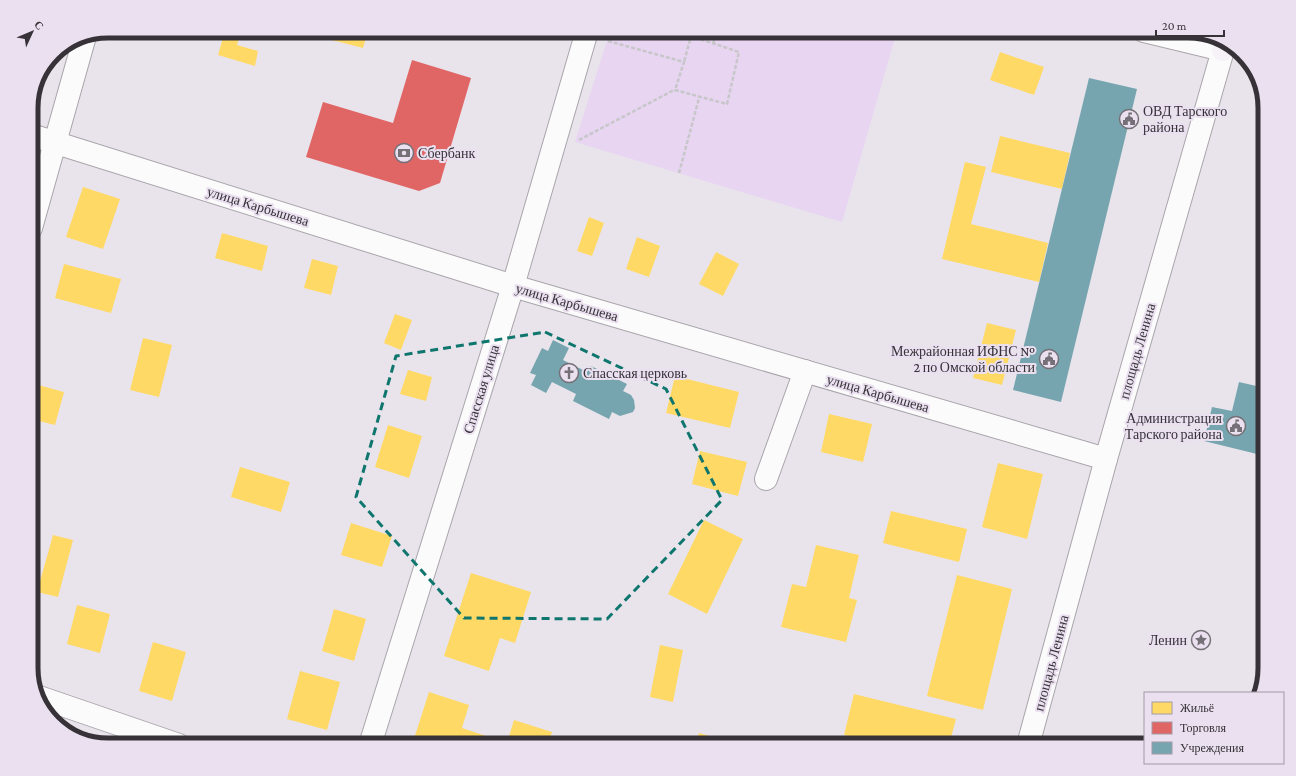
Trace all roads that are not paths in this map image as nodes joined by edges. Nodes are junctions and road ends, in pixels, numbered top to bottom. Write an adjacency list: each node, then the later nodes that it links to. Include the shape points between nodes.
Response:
1 (585, 38): 9 (street, Спасская улица)
2 (1182, 38): 4 (street)
3 (83, 43): 7 (street)
4 (1219, 45)
5 (1224, 48): 11 (street, площадь Ленина)
6 (38, 137): 7 (street, улица Карбышева)
7 (56, 142): 8 (street); 9 (street, улица Карбышева)
8 (38, 204)
9 (513, 286): 10 (street, улица Карбышева); 15 (street, Спасская улица)
10 (805, 371): 11 (street, улица Карбышева); 12 (street)
11 (1106, 459): 16 (street, площадь Ленина)
12 (766, 479)
13 (45, 699): 14 (street)
14 (159, 738)
15 (372, 738)
16 (1030, 738)

